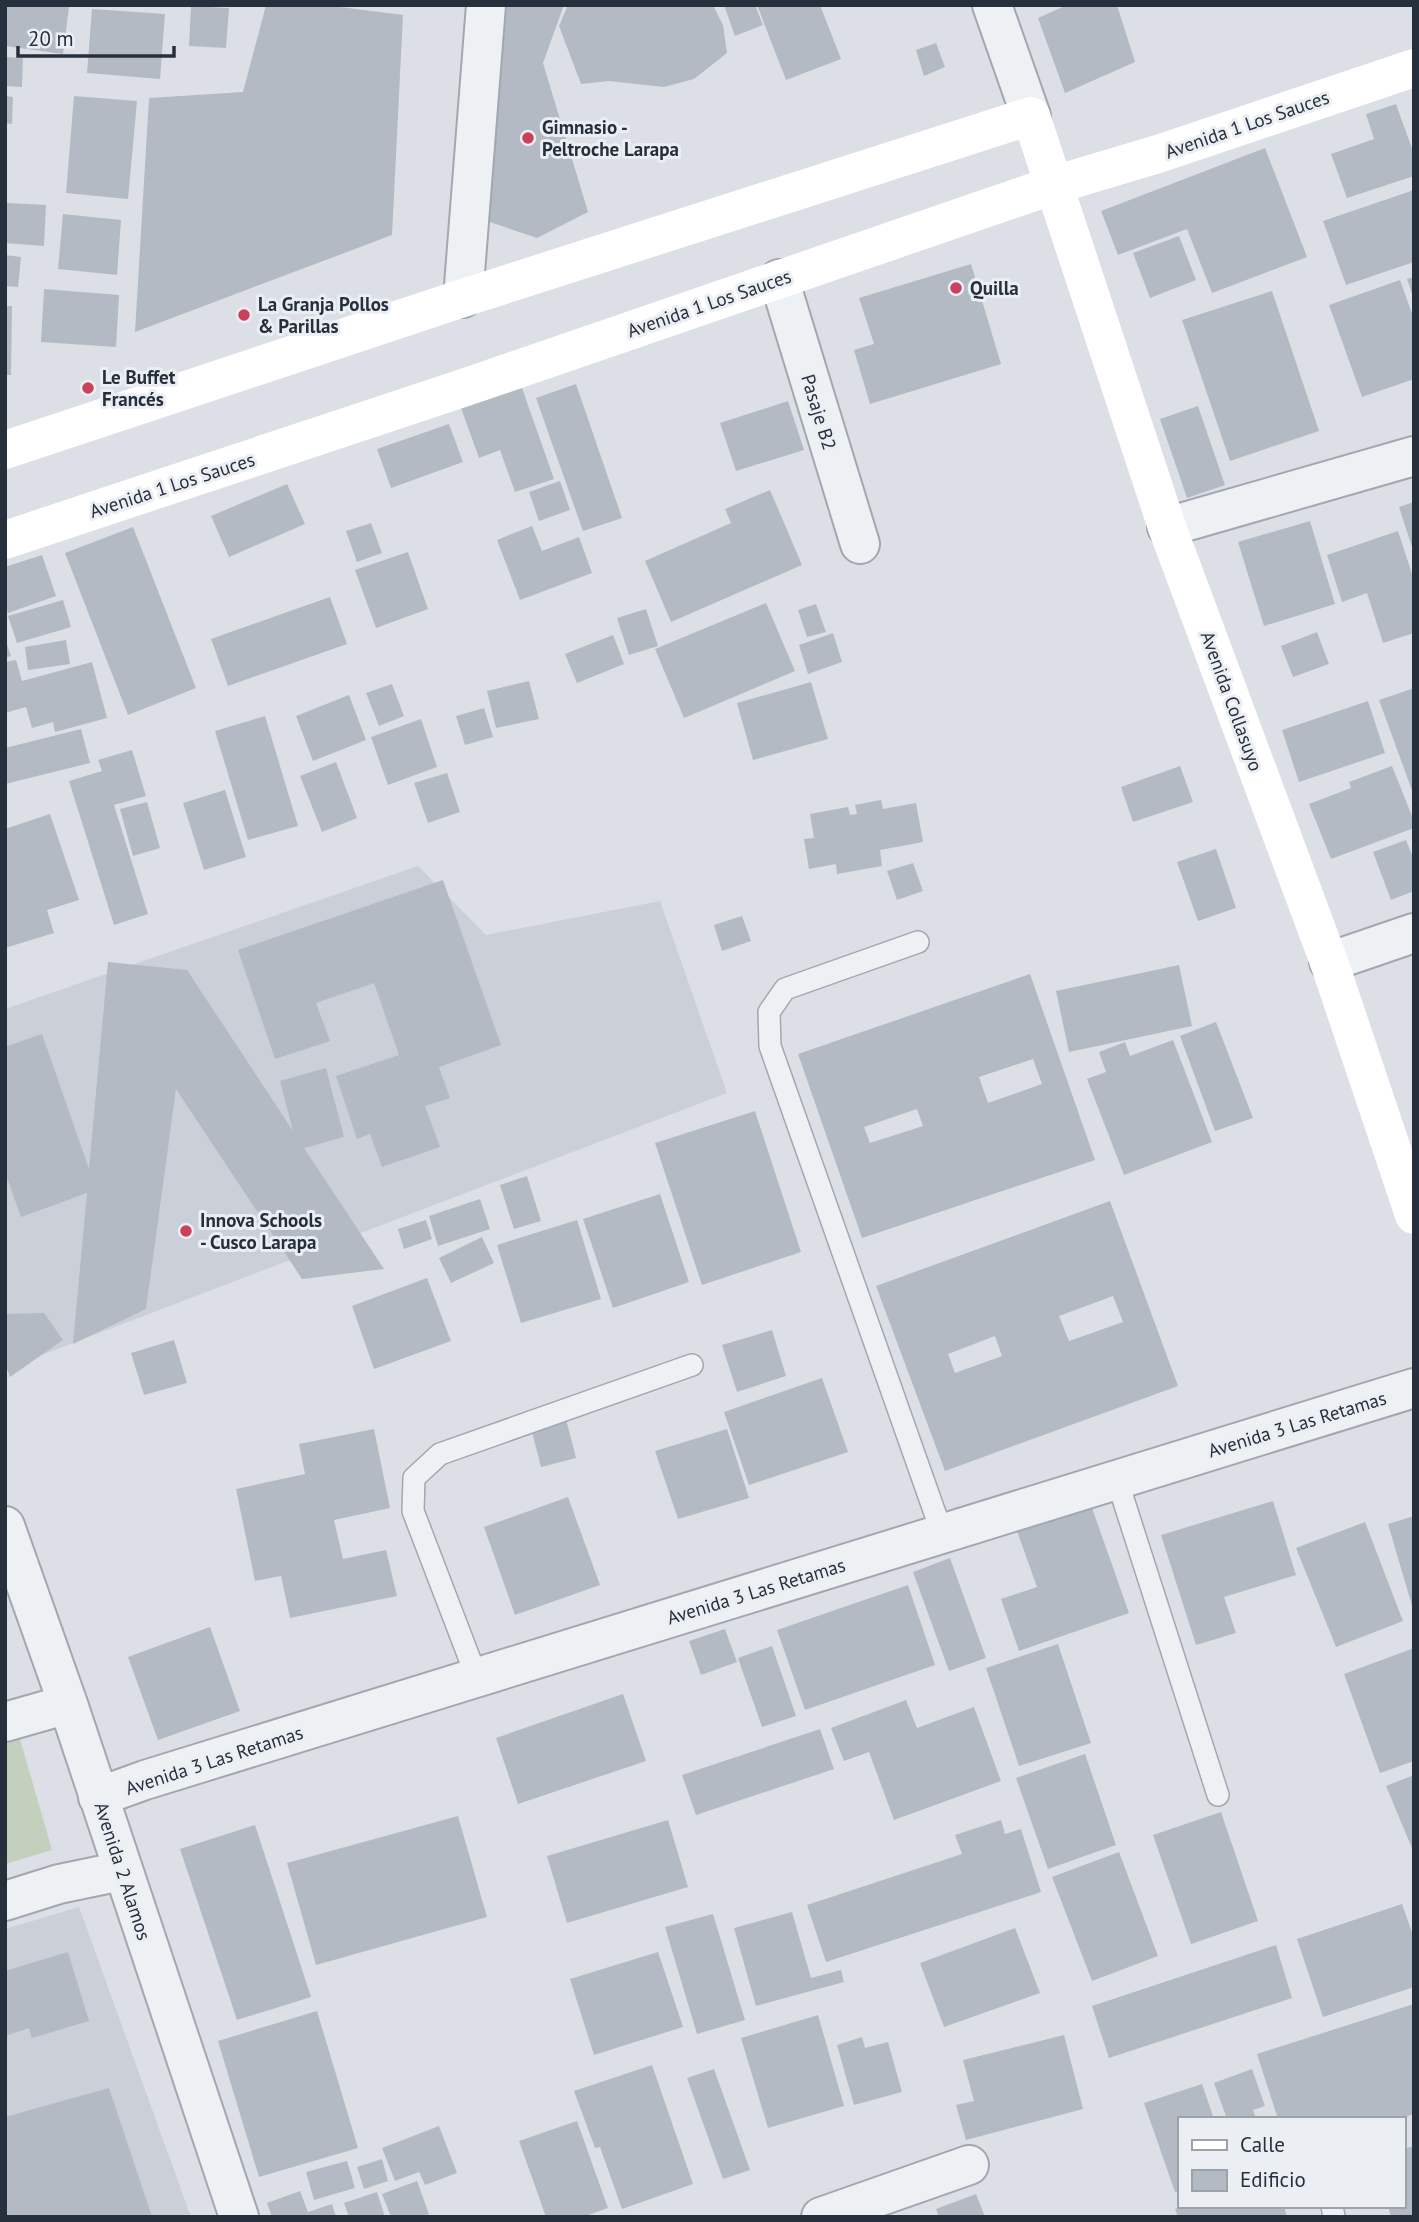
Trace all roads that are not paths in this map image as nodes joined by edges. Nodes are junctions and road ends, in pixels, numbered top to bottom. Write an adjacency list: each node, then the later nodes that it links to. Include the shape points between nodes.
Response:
1 (486, 5): 7 (street)
2 (992, 5): 4 (street)
3 (1414, 68): 5 (street, Avenida 1 Los Sauces)
4 (1031, 116): 5 (street, Avenida Collasuyo); 7 (street)
5 (1054, 185): 6 (street, Avenida 1 Los Sauces); 10 (street, Avenida Collasuyo)
6 (779, 279): 11 (street, Avenida 1 Los Sauces); 12 (street, Pasaje B2)
7 (463, 298): 8 (street)
8 (5, 450)
9 (1414, 456): 10 (street)
10 (1167, 527): 15 (street, Avenida Collasuyo)
11 (5, 540)
12 (860, 544)
13 (1414, 933): 15 (street)
14 (918, 942): 21 (lane, via 785,989 769,1013 770,1046)
15 (1329, 962): 16 (street, Avenida Collasuyo)
16 (1414, 1215)
17 (692, 1365): 22 (lane, via 440,1454 414,1478 413,1511)
18 (1414, 1388): 19 (street, Avenida 3 Las Retamas)
19 (1117, 1479): 21 (street, Avenida 3 Las Retamas); 25 (lane)
20 (5, 1527): 23 (street, Avenida 2 Alamos)
21 (942, 1534): 22 (street, Avenida 3 Las Retamas)
22 (477, 1678): 26 (street, Avenida 3 Las Retamas)
23 (68, 1704): 24 (street); 26 (street, Avenida 2 Alamos)
24 (5, 1722)
25 (1218, 1794)
26 (99, 1797): 27 (street, Avenida 2 Alamos)
27 (122, 1871): 28 (street); 30 (street, Avenida 2 Alamos)
28 (5, 1900)
29 (969, 2165): 31 (street)
30 (239, 2217)
31 (821, 2217)

